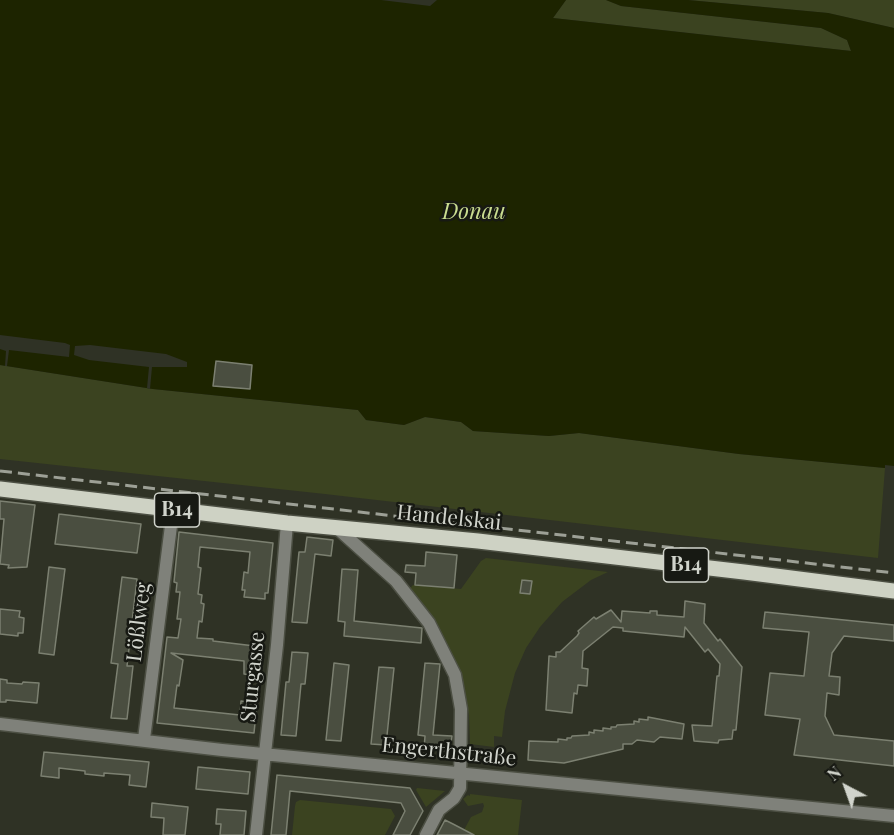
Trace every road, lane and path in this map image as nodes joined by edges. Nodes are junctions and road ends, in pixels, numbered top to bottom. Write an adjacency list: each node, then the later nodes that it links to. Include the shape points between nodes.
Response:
1 (0, 489): 2 (main road, Handelskai / B14)
2 (173, 510): 3 (main road, Handelskai / B14); 7 (street, Lößlweg)
3 (287, 523): 4 (main road, Handelskai / B14); 8 (street, Sturgasse)
4 (337, 528): 5 (main road, Handelskai / B14); 9 (street, via 396,580 429,623 445,654 455,675 461,709)
5 (894, 591)
6 (0, 724): 7 (street, Engerthstraße)
7 (144, 739): 8 (street, Engerthstraße)
8 (264, 754): 9 (street, Engerthstraße); 11 (street, Sturgasse)
9 (460, 773): 10 (street, Engerthstraße); 12 (street, via 458,794 439,810)
10 (894, 816)
11 (256, 835)
12 (426, 835)

